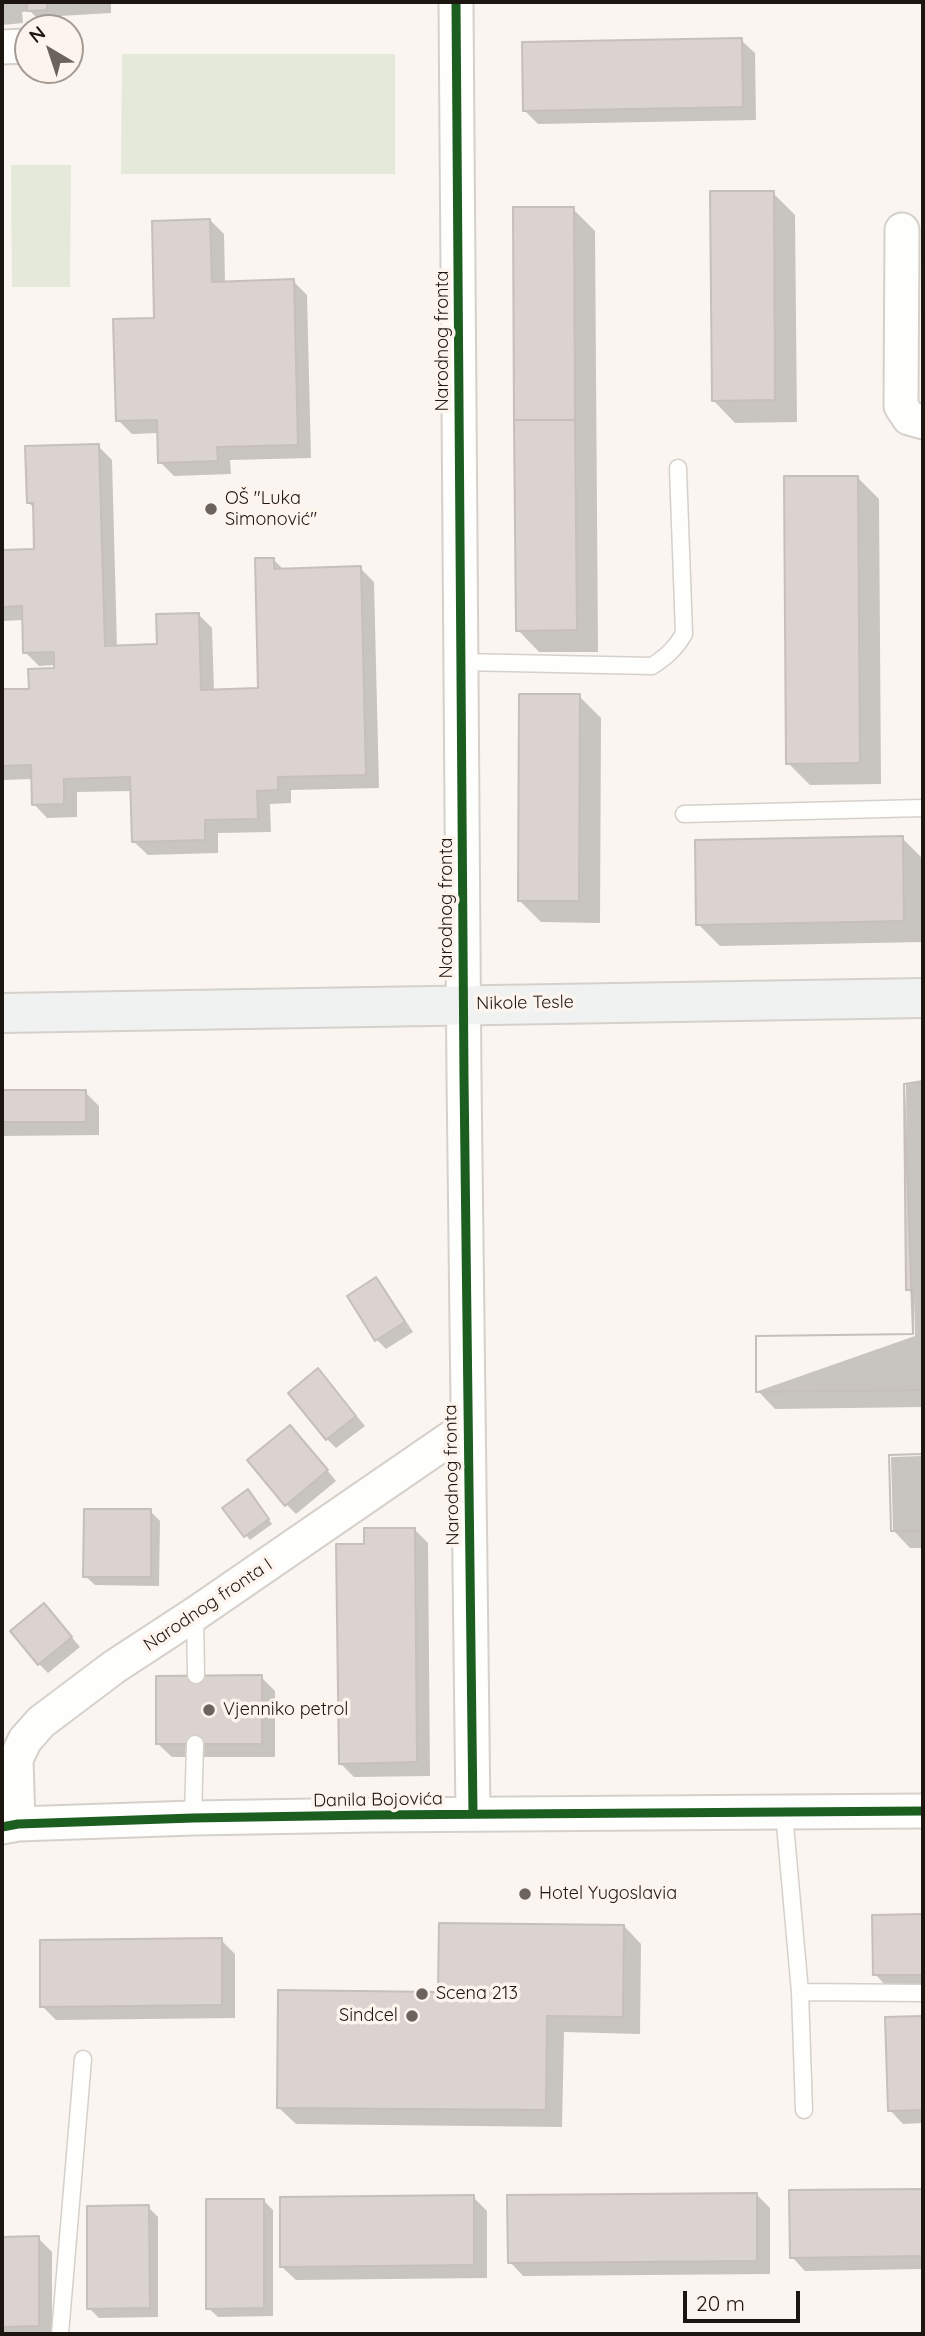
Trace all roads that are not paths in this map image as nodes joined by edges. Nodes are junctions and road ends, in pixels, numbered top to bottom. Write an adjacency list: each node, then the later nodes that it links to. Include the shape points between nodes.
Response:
1 (456, 2): 5 (street, Narodnog fronta)
2 (902, 230): 3 (street, via 901,406 909,418)
3 (923, 422)
4 (678, 468): 5 (lane, via 684,634 666,658 652,666)
5 (461, 662): 9 (street, Narodnog fronta)
6 (923, 808): 7 (lane)
7 (684, 814)
8 (923, 998): 9 (street, Nikole Tesle)
9 (463, 1004): 10 (street, Nikole Tesle); 11 (street, Narodnog fronta)
10 (2, 1013)
11 (467, 1427): 12 (street, Narodnog fronta I); 17 (street, Narodnog fronta)
12 (195, 1615): 13 (lane); 19 (street, Narodnog fronta I, via 114,1667 24,1740 16,1759)
13 (196, 1675)
14 (195, 1745): 18 (lane)
15 (923, 1811): 16 (street, Danila Bojovića)
16 (784, 1813): 17 (street, Danila Bojovića); 20 (lane)
17 (473, 1814): 18 (street, Danila Bojovića)
18 (193, 1818): 19 (street, Danila Bojovića)
19 (10, 1826)
20 (800, 1992): 21 (lane); 23 (lane)
21 (923, 1993)
22 (83, 2059): 24 (lane)
23 (804, 2110)
24 (60, 2334)

